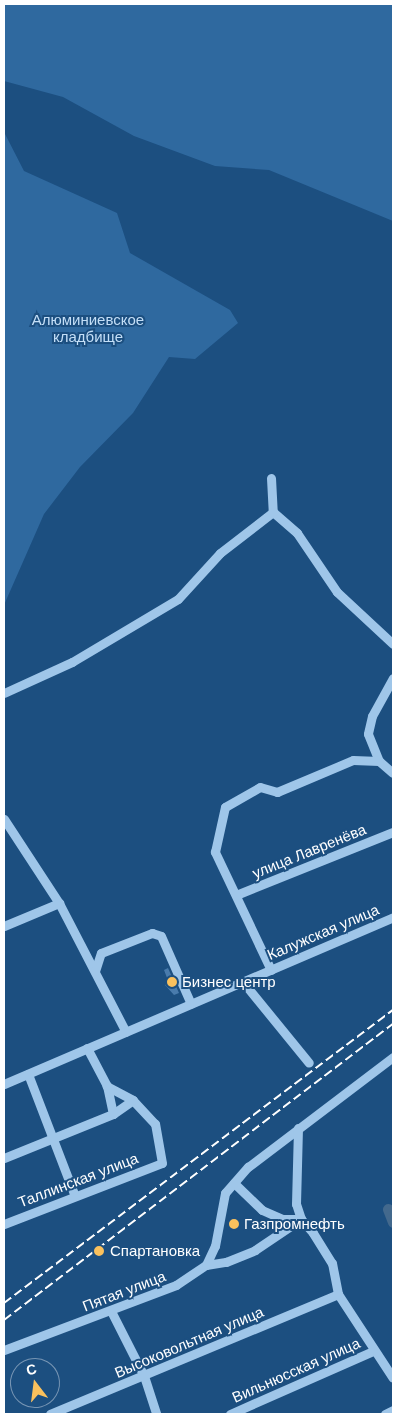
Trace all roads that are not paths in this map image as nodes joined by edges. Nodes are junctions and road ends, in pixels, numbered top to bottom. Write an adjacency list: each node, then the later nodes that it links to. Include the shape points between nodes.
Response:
1 (271, 478): 2 (street)
2 (273, 512): 3 (street, via 297,533 336,592); 5 (street, via 220,553 178,599 72,662)
3 (393, 644)
4 (393, 678): 6 (street, via 372,716 368,734)
5 (4, 693)
6 (379, 761): 7 (street); 10 (street, via 353,760 277,792 260,787 225,807 215,852)
7 (393, 773)
8 (4, 819): 11 (street)
9 (393, 832): 10 (street, улица Лавренёва)
10 (236, 896): 14 (street)
11 (59, 904): 13 (street); 15 (street)
12 (393, 917): 14 (street, Калужская улица)
13 (4, 926)
14 (271, 970): 16 (street, Калужская улица)
15 (95, 971): 17 (street, via 102,953 152,932 161,936); 18 (street)
16 (243, 982): 17 (street, Калужская улица); 21 (street)
17 (191, 1004): 18 (street, Калужская улица)
18 (126, 1032): 19 (street, Калужская улица)
19 (88, 1048): 22 (street, Калужская улица); 24 (street)
20 (393, 1057): 27 (street)
21 (309, 1063)
22 (28, 1074): 23 (street, Калужская улица); 28 (street)
23 (4, 1084)
24 (107, 1086): 25 (street); 26 (street)
25 (133, 1100): 26 (street); 31 (street, Таллинская улица, via 155,1124 162,1163)
26 (113, 1114): 28 (street)
27 (298, 1128): 30 (street); 32 (street, via 296,1204)
28 (50, 1139): 29 (street); 31 (street)
29 (4, 1158)
30 (234, 1183): 32 (street, via 271,1215); 34 (street, via 226,1193 215,1246)
31 (74, 1194): 33 (street, Таллинская улица)
32 (301, 1219): 34 (street, Пятая улица, via 254,1250 226,1262); 35 (street, via 327,1252)
33 (4, 1224)
34 (206, 1265): 36 (street, Пятая улица, via 176,1285)
35 (338, 1294): 38 (street); 39 (street, Высоковольтная улица)
36 (111, 1311): 37 (street, Пятая улица); 39 (street)
37 (4, 1350)
38 (373, 1351): 40 (street); 44 (street, Вильнюсская улица)
39 (144, 1376): 42 (street, Высоковольтная улица); 43 (street)
40 (393, 1378)
41 (393, 1410): 45 (street)
42 (50, 1414)
43 (156, 1414)
44 (230, 1414)
45 (385, 1414)

